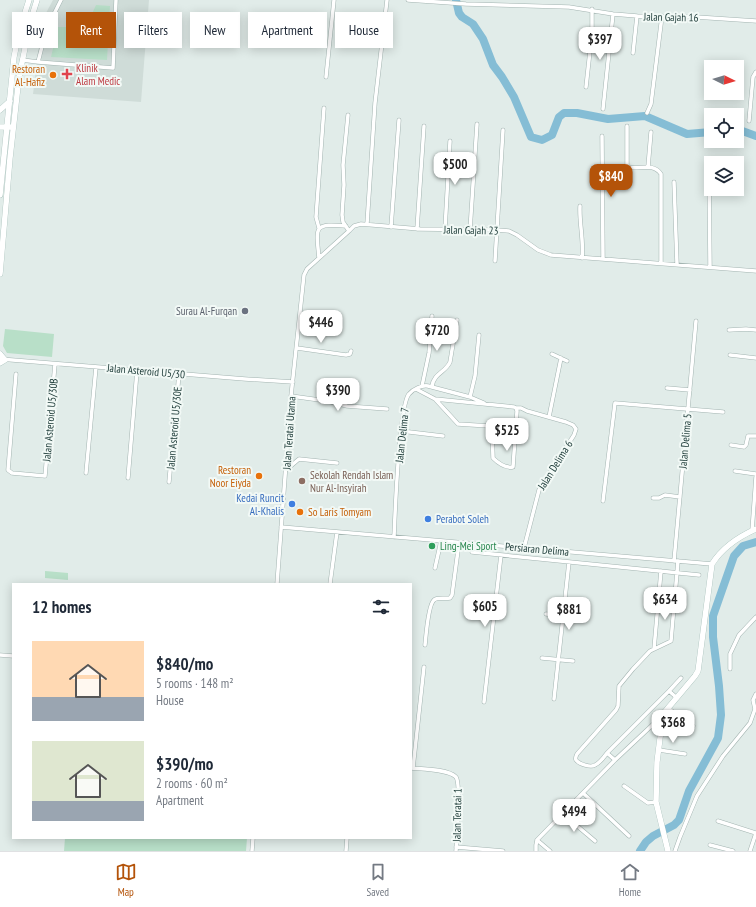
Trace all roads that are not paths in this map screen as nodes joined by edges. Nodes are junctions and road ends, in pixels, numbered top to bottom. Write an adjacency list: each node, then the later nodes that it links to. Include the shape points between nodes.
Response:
1 (29, 0): 19 (street, via 14,57)
2 (38, 0): 14 (street)
3 (61, 0): 15 (street, via 43,40)
4 (116, 0): 15 (street, via 113,68)
5 (334, 0): 17 (street)
6 (387, 0): 46 (street, via 375,103)
7 (408, 0): 8 (street, Jalan Gajah 16)
8 (592, 10): 9 (street, Jalan Gajah 16); 18 (street)
9 (613, 14): 10 (street, Jalan Gajah 16); 21 (street)
10 (637, 16): 11 (street, Jalan Gajah 16); 13 (street)
11 (662, 16): 12 (street, Jalan Gajah 16); 23 (street, via 651,104)
12 (756, 22)
13 (633, 53)
14 (22, 60): 15 (street); 32 (street)
15 (38, 62)
16 (756, 72): 26 (street, via 753,77)
17 (326, 77)
18 (586, 87)
19 (10, 101): 22 (street); 31 (street)
20 (324, 108): 49 (street, via 316,217)
21 (603, 109)
22 (0, 110)
23 (647, 113)
24 (348, 115): 47 (street, via 342,215)
25 (400, 120): 48 (street)
26 (749, 121)
27 (477, 124): 52 (street)
28 (424, 126): 50 (street)
29 (628, 126): 41 (street, via 626,166)
30 (0, 127): 31 (street)
31 (7, 127): 32 (street); 35 (street)
32 (14, 128): 36 (street)
33 (503, 130): 53 (street)
34 (650, 132): 41 (street)
35 (3, 134): 36 (street); 40 (street)
36 (13, 135): 63 (street)
37 (602, 136): 57 (street)
38 (450, 141): 51 (street)
39 (0, 146): 40 (street)
40 (3, 158): 43 (street)
41 (648, 167): 59 (street, via 656,168 662,178)
42 (674, 182): 60 (street)
43 (0, 195)
44 (709, 196): 61 (street)
45 (580, 206): 56 (street)
46 (367, 224): 48 (street, Jalan Gajah 23); 54 (street, Jalan Gajah 23, via 357,225)
47 (346, 226): 49 (street, via 323,225); 54 (street)
48 (391, 227): 50 (street, Jalan Gajah 23)
49 (319, 228): 55 (street)
50 (417, 229): 51 (street, Jalan Gajah 23)
51 (445, 229): 52 (street, Jalan Gajah 23)
52 (470, 230): 53 (street, Jalan Gajah 23)
53 (497, 230): 56 (street, Jalan Gajah 23, via 513,233 543,253); 58 (street)
54 (349, 231): 55 (street, Jalan Gajah 23)
55 (319, 258): 64 (street, Jalan Gajah 23, via 305,272)
56 (582, 258): 57 (street, Jalan Gajah 23)
57 (603, 259): 59 (street, Jalan Gajah 23)
58 (495, 261)
59 (661, 263): 60 (street, Jalan Gajah 23)
60 (677, 264): 61 (street, Jalan Gajah 23)
61 (710, 267): 62 (street, Jalan Gajah 23)
62 (756, 271)
63 (0, 274)
64 (303, 283): 66 (street, Jalan Teratai Utama)
65 (432, 316): 88 (street, via 429,353)
66 (300, 318): 68 (street); 73 (street, Jalan Teratai Utama)
67 (458, 320): 89 (street, via 449,365 435,378)
68 (332, 321)
69 (696, 321): 92 (street, Jalan Delima 5)
70 (729, 330): 71 (street)
71 (756, 330)
72 (479, 335): 94 (street)
73 (297, 348): 74 (street, via 346,355); 87 (street, Jalan Teratai Utama)
74 (351, 351)
75 (0, 354): 80 (street)
76 (552, 354): 78 (street)
77 (730, 355): 79 (street)
78 (561, 358): 81 (street); 101 (street)
79 (756, 358)
80 (2, 361): 82 (street, Jalan Asteroid U5/30)
81 (567, 361)
82 (55, 364): 83 (street, Jalan Asteroid U5/30); 85 (street, Jalan Asteroid U5/30B, via 45,476 12,473 8,470)
83 (96, 367): 84 (street, Jalan Asteroid U5/30); 109 (street)
84 (138, 371): 86 (street, Jalan Asteroid U5/30); 112 (street)
85 (16, 374)
86 (179, 374): 87 (street, Jalan Asteroid U5/30); 113 (street, Jalan Asteroid U5/30E)
87 (293, 382): 93 (street, Jalan Teratai Utama)
88 (422, 386): 89 (street, Jalan Delima 7); 91 (street, Jalan Delima 7)
89 (432, 386): 94 (street, Jalan Delima 7)
90 (667, 388): 92 (street)
91 (416, 389): 95 (street); 102 (street, Jalan Delima 7, via 409,393 406,399)
92 (690, 390): 99 (street, Jalan Delima 5)
93 (291, 396): 98 (street, via 347,406); 107 (street, Jalan Teratai Utama)
94 (470, 397): 96 (street, Jalan Delima 7)
95 (435, 399): 96 (street); 97 (street, via 458,424 492,428 493,458 512,468)
96 (488, 404): 97 (street)
97 (516, 408): 101 (street)
98 (387, 409)
99 (688, 409): 100 (street); 114 (street, Jalan Delima 5); 116 (street, via 615,403)
100 (723, 412)
101 (549, 417): 123 (street, Jalan Delima 6, via 573,425 576,432 539,490)
102 (401, 431): 103 (street); 120 (street, Jalan Delima 7)
103 (443, 436)
104 (756, 436): 105 (street, via 748,436 744,447)
105 (731, 445)
106 (337, 463): 107 (street, via 299,459)
107 (286, 470): 117 (street, Jalan Teratai Utama)
108 (735, 471): 110 (street)
109 (86, 473)
110 (756, 474)
111 (756, 477): 118 (street)
112 (128, 478)
113 (169, 482)
114 (680, 496): 115 (street, via 665,495); 126 (street, Jalan Delima 5)
115 (653, 498)
116 (603, 501)
117 (281, 527): 119 (street, Persiaran Delima); 133 (street, Jalan Teratai Utama)
118 (754, 530): 128 (street, via 721,551)
119 (337, 532): 120 (street, Persiaran Delima); 134 (street)
120 (394, 537): 121 (street, Persiaran Delima)
121 (441, 541): 122 (street, Persiaran Delima); 129 (street)
122 (459, 543): 123 (street, Persiaran Delima); 139 (street, via 452,595 450,598 436,599 432,602)
123 (524, 548): 126 (street, Persiaran Delima)
124 (472, 552): 125 (street)
125 (501, 555): 127 (street); 153 (street)
126 (676, 561): 128 (street, Persiaran Delima); 131 (street, Jalan Delima 5)
127 (569, 562): 130 (street); 136 (street)
128 (712, 564): 152 (street, via 698,671)
129 (436, 568)
130 (661, 571): 131 (street); 140 (street)
131 (677, 573): 132 (street); 140 (street, Jalan Delima 5, via 671,641)
132 (699, 575)
133 (276, 583)
134 (330, 583)
135 (546, 614): 136 (street)
136 (563, 615): 137 (street); 144 (street)
137 (578, 617)
138 (756, 617): 147 (street, via 739,635 730,654)
139 (425, 645)
140 (654, 649): 158 (street, via 619,686 616,710 576,754 576,758 580,763 593,766)
141 (0, 655): 142 (street)
142 (12, 656)
143 (542, 658): 144 (street)
144 (558, 660): 145 (street); 151 (street)
145 (573, 661)
146 (424, 667): 161 (street)
147 (730, 669)
148 (681, 678): 149 (street)
149 (669, 691): 152 (street); 158 (street)
150 (756, 694): 182 (street, via 753,700 755,709 750,723 723,756 697,796)
151 (554, 699)
152 (678, 699): 154 (street)
153 (484, 702)
154 (669, 709): 155 (street); 156 (street)
155 (664, 714): 157 (street); 160 (street)
156 (693, 726)
157 (659, 750): 159 (street); 164 (street)
158 (607, 753): 160 (street)
159 (685, 754)
160 (615, 760): 163 (street)
161 (412, 768): 174 (street, Jalan Teratai 1, via 436,770 456,777)
162 (624, 786): 164 (street, via 648,803)
163 (582, 793): 165 (street); 168 (street)
164 (656, 802): 175 (street)
165 (563, 814): 171 (street); 172 (street)
166 (718, 821): 167 (street)
167 (756, 833): 184 (street)
168 (629, 836)
169 (253, 839): 177 (street)
170 (347, 839): 178 (street)
171 (537, 840): 180 (street); 181 (street)
172 (595, 841)
173 (710, 845): 176 (street)
174 (456, 849): 179 (street)
175 (668, 849)
176 (723, 850): 183 (street)
177 (252, 851)
178 (346, 851)
179 (503, 851)
180 (536, 851)
181 (550, 851)
182 (675, 851)
183 (733, 851)
184 (750, 851)

